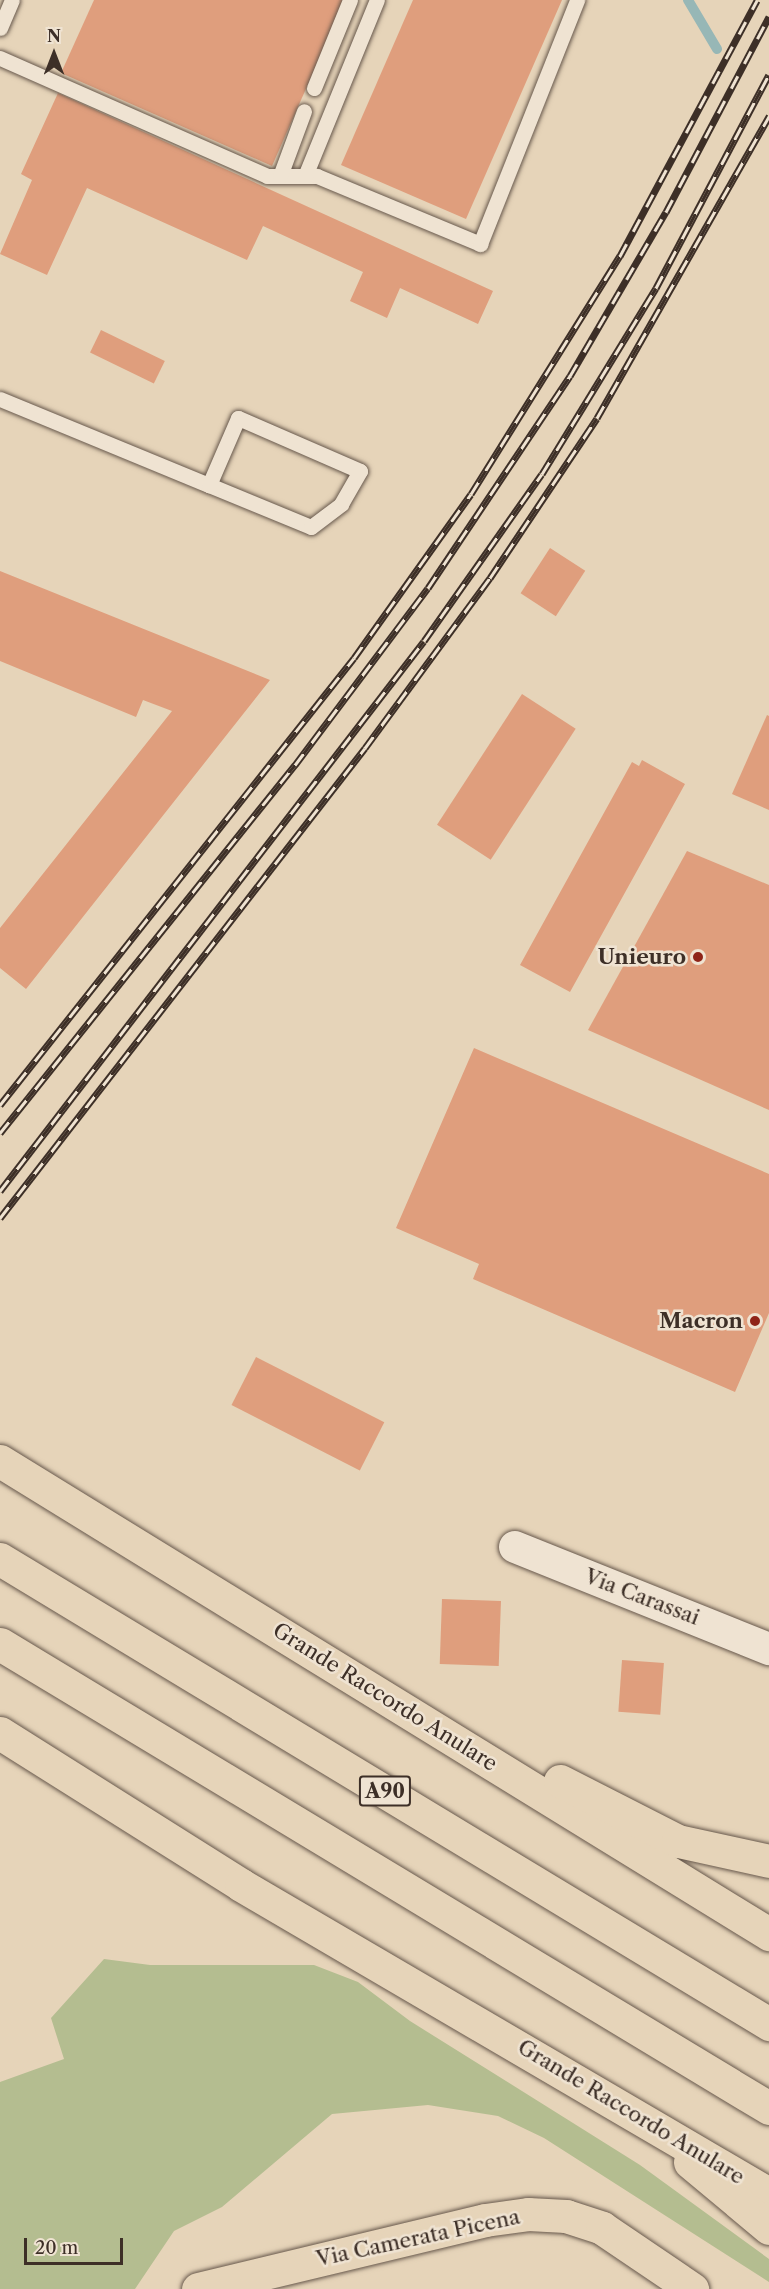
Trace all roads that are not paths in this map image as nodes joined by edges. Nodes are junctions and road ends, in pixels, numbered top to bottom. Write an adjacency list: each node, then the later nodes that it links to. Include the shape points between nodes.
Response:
1 (12, 0): 5 (lane)
2 (350, 0): 7 (lane)
3 (377, 0): 10 (lane)
4 (577, 0): 10 (lane, via 480,244 317,176)
5 (0, 28)
6 (0, 58): 9 (lane, via 267,176)
7 (314, 88)
8 (304, 111): 9 (lane)
9 (280, 176): 10 (lane)
10 (305, 176)
11 (0, 399): 12 (lane)
12 (209, 485): 12 (lane, via 311,526 341,504 360,471 238,418)
13 (0, 1461): 19 (main road, Grande Raccordo Anulare)
14 (514, 1547): 17 (street, Via Carassai)
15 (0, 1559): 22 (main road, A90)
16 (0, 1644): 23 (main road)
17 (769, 1649)
18 (0, 1733): 24 (main road, Grande Raccordo Anulare, via 241,1885)
19 (454, 1740): 20 (main road, via 537,1770 678,1841); 21 (main road, Grande Raccordo Anulare)
20 (769, 1862)
21 (769, 1934)
22 (769, 2024)
23 (769, 2108)
24 (651, 2122): 25 (main road, Grande Raccordo Anulare); 26 (main road, via 722,2192)
25 (769, 2194)
26 (769, 2228)
27 (198, 2289): 28 (main road, Via Camerata Picena, via 485,2220 528,2214 566,2216 602,2228)
28 (692, 2289)

